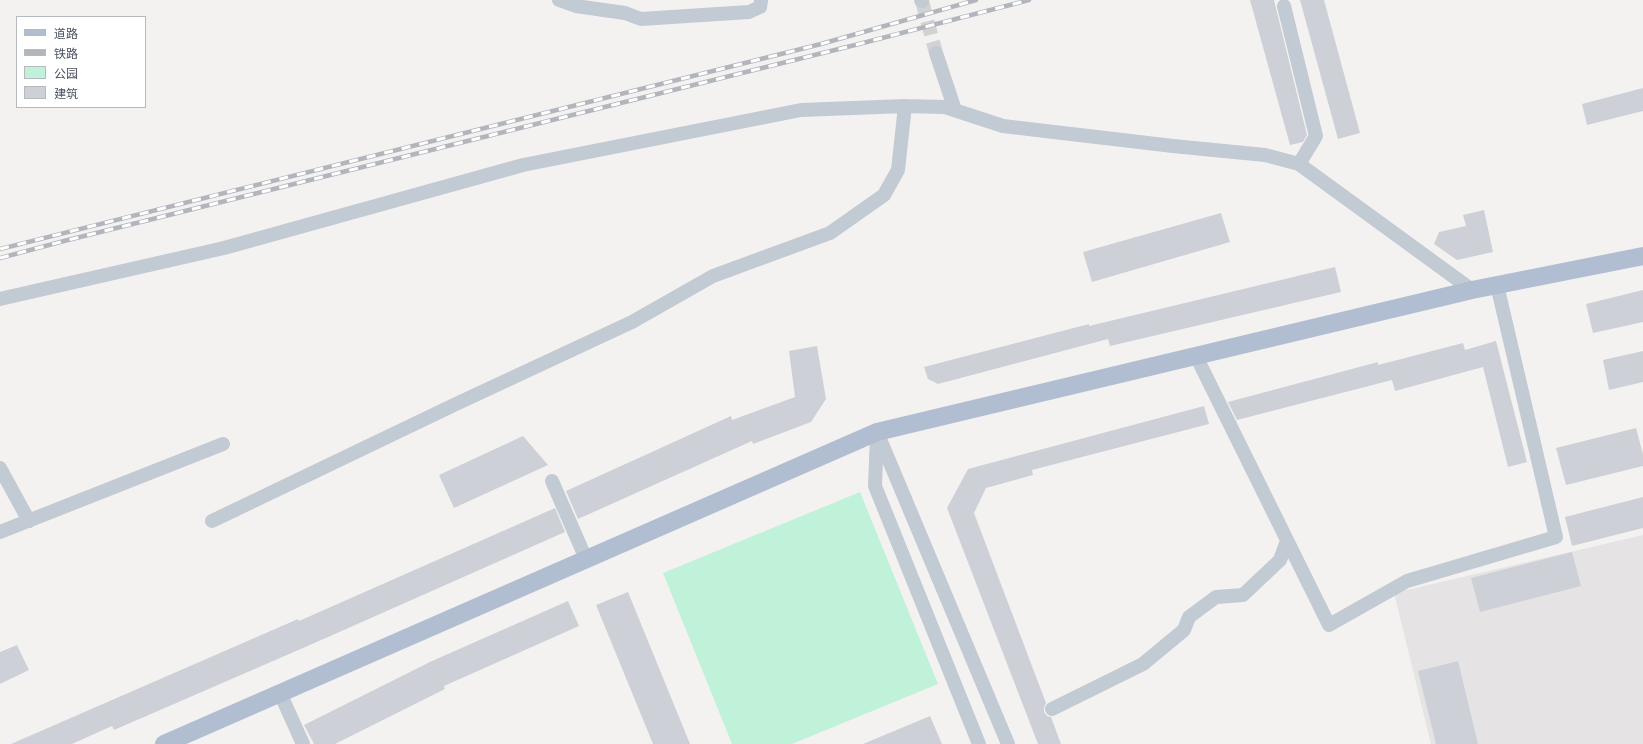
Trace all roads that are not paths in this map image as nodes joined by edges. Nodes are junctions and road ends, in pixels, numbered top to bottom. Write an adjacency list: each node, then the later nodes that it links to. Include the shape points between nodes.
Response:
1 (559, 0): 2 (street, via 576,6 624,13 641,19 749,12 760,7)
2 (761, 0)
3 (1284, 6): 7 (street, via 1316,136)
4 (936, 53): 6 (street)
5 (905, 106): 6 (street, via 945,107); 11 (street, via 801,110 523,165 224,248); 18 (street, via 898,170 884,196 830,233 713,276 632,322)
6 (955, 110): 7 (street, via 1004,126 1265,155)
7 (1298, 164): 10 (street)
8 (1643, 256): 9 (main road)
9 (1497, 285): 10 (main road); 20 (street, via 1556,537 1407,581 1329,625)
10 (1472, 290): 12 (main road)
11 (0, 299)
12 (1196, 356): 13 (main road); 20 (street)
13 (877, 432): 21 (main road); 26 (street, via 875,486); 27 (street)
14 (223, 444): 17 (street)
15 (0, 468): 17 (street)
16 (552, 480): 21 (street)
17 (29, 521): 19 (street)
18 (212, 521)
19 (0, 532)
20 (1287, 541): 23 (street, via 1280,560 1243,595 1216,597 1189,617 1184,630 1143,664)
21 (586, 559): 22 (main road)
22 (280, 693): 24 (main road); 25 (street)
23 (1052, 709)
24 (164, 744)
25 (303, 744)
26 (979, 744)
27 (1008, 744)

